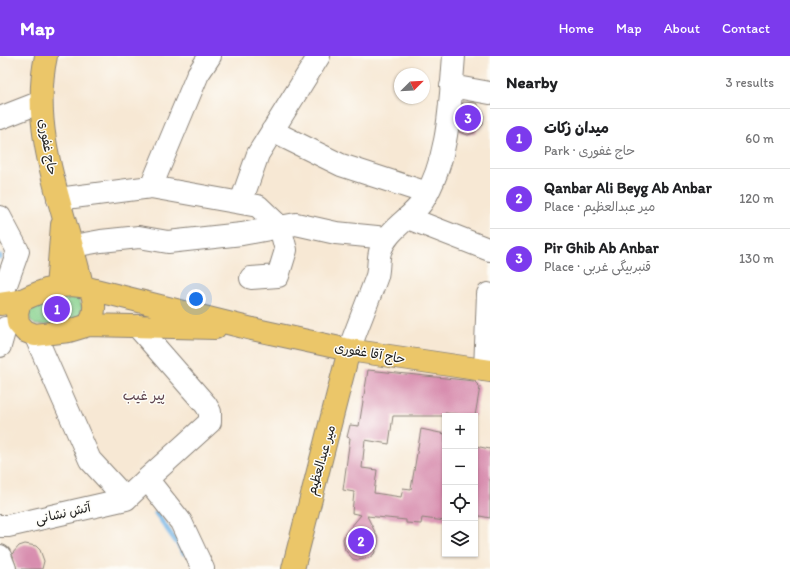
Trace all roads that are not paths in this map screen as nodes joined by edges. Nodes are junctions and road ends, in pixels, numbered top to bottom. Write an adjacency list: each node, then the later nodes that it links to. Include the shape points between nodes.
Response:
1 (46, 56): 7 (main road, حاج غفوری)
2 (210, 56): 10 (street, via 198,74)
3 (319, 56): 9 (street)
4 (454, 56): 5 (street)
5 (451, 86): 6 (street); 11 (street, via 439,166)
6 (490, 93)
7 (41, 102): 8 (street); 13 (main road, حاج غفوری, via 43,134)
8 (0, 118)
9 (272, 131): 11 (street, via 341,165); 12 (street, via 258,154)
10 (151, 187): 12 (street); 13 (street)
11 (427, 193): 15 (street)
12 (241, 202): 16 (street, via 258,206)
13 (61, 205): 18 (main road, حاج غفوری); 22 (main road, حاج غفوری)
14 (0, 217): 24 (street, via 18,251)
15 (408, 218): 17 (street); 19 (street)
16 (280, 227): 17 (street, via 296,224 336,233); 18 (street, via 168,242 139,238); 20 (street, via 286,250 278,276)
17 (387, 238): 28 (street, via 380,252 378,274)
18 (73, 246): 21 (main road, حاج غفوری)
19 (490, 250)
20 (251, 278)
21 (86, 287): 22 (main road); 25 (main road, حاج غفوری, via 95,312); 27 (main road, حاج آقا غفوری)
22 (57, 288): 24 (main road, via 41,292)
23 (488, 294): 29 (street)
24 (10, 316): 25 (main road, حاج آقا غفوری, via 69,331); 31 (street, via 90,460)
25 (89, 325): 26 (main road, حاج آقا غفوری)
26 (137, 326): 27 (main road, حاج آقا غفوری); 30 (street, via 210,412 210,422)
27 (252, 329): 28 (main road, حاج آقا غفوری)
28 (348, 350): 29 (main road, حاج آقا غفوری); 36 (main road, میر عبدالعظیم)
29 (487, 370)
30 (146, 479): 31 (street); 35 (street, via 181,522)
31 (126, 499): 32 (street, آتش نشانی)
32 (0, 526)
33 (0, 556): 34 (street)
34 (4, 569)
35 (203, 569)
36 (293, 569)

